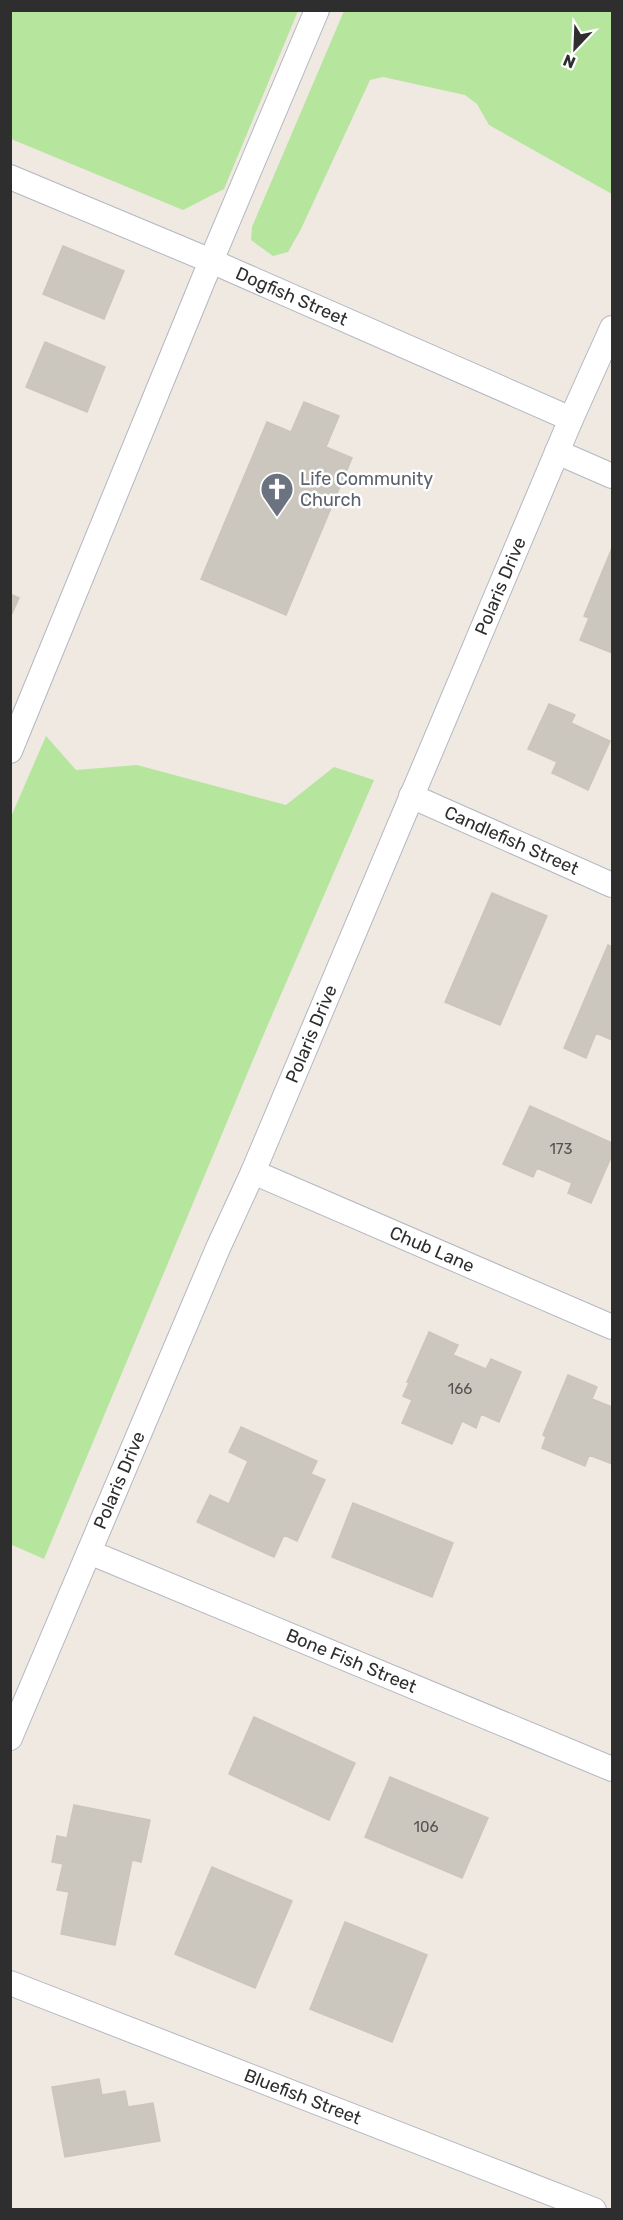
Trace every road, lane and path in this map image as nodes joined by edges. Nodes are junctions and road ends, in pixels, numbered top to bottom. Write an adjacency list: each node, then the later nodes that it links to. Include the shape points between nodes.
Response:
1 (317, 10): 3 (street)
2 (10, 177): 3 (street, Dogfish Street)
3 (211, 261): 5 (street, Dogfish Street); 8 (street)
4 (612, 328): 5 (street, Polaris Drive)
5 (571, 419): 6 (street, Polaris Drive)
6 (557, 452): 7 (street); 9 (street, Polaris Drive)
7 (612, 476)
8 (10, 752)
9 (411, 796): 10 (street, Candlefish Street); 11 (street, Polaris Drive)
10 (612, 885)
11 (253, 1172): 12 (street, Chub Lane); 13 (street, Polaris Drive)
12 (612, 1327)
13 (88, 1552): 14 (street, Polaris Drive); 15 (street, Bone Fish Street)
14 (10, 1738)
15 (612, 1769)
16 (10, 1983): 17 (street, Bluefish Street)
17 (594, 2210)

